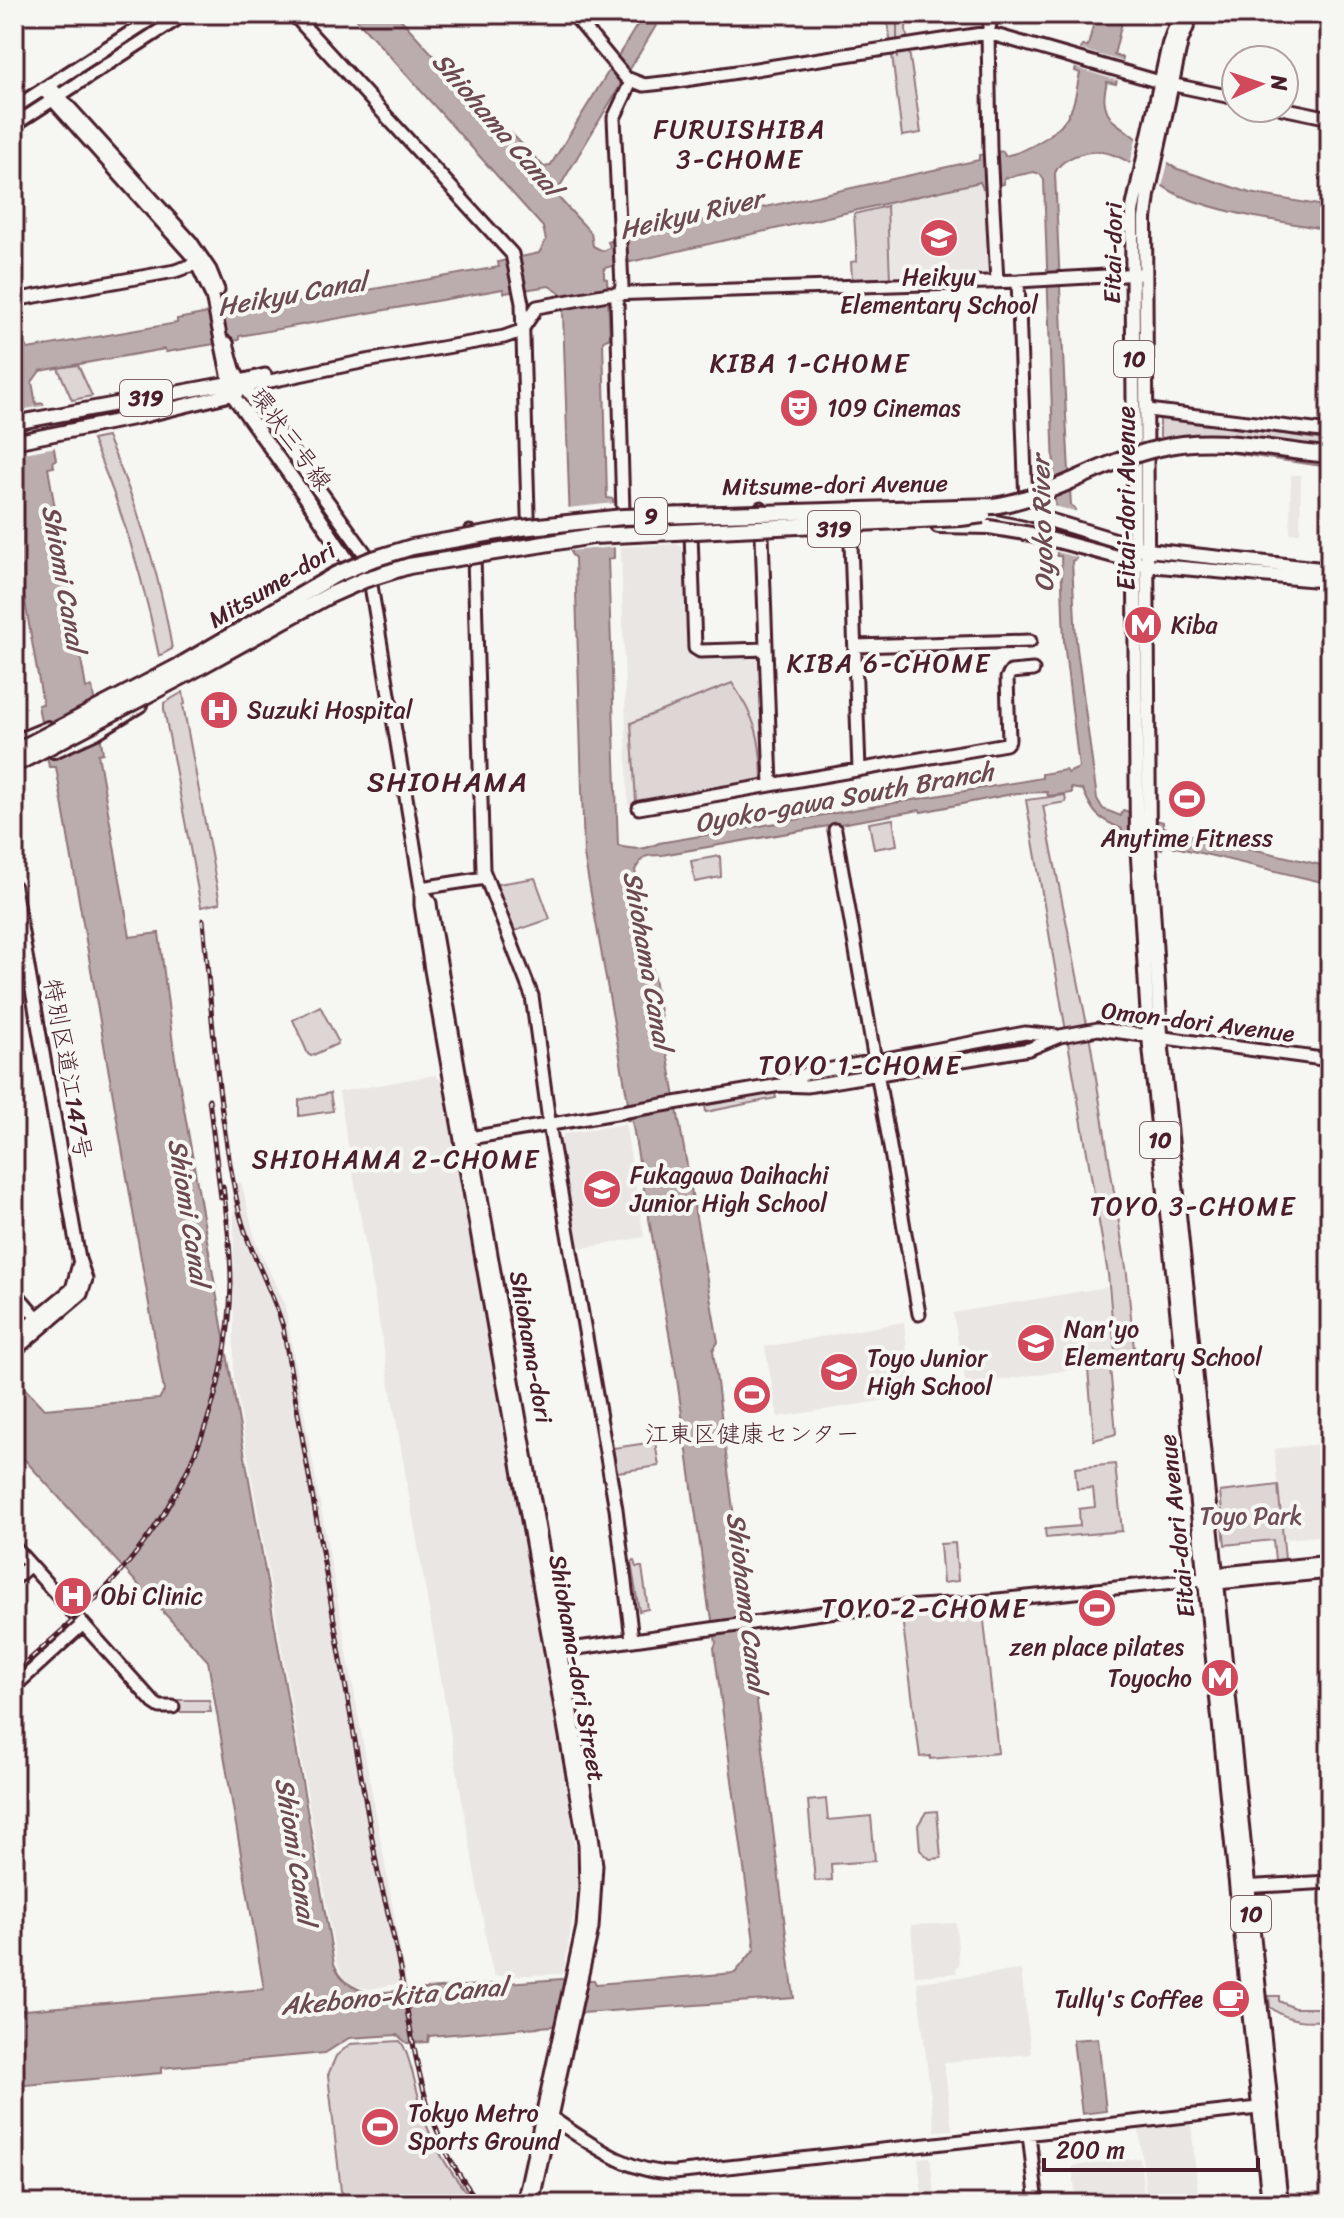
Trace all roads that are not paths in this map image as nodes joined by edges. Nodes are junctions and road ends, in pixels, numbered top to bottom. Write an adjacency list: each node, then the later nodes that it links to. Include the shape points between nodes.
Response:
1 (185, 14): 8 (street)
2 (293, 14): 26 (street, via 512,254)
3 (573, 14): 10 (street)
4 (992, 14): 9 (street)
5 (1180, 14): 11 (main road, Eitai-dori / 10, via 1171,36)
6 (1192, 14): 11 (main road, Eitai-dori / 10)
7 (154, 17): 8 (street); 12 (street)
8 (156, 32): 14 (street)
9 (988, 33): 10 (street, via 672,82 644,85); 11 (street); 23 (street)
10 (629, 80): 24 (street, via 614,118 622,286)
11 (1166, 84): 13 (street); 19 (main road, Eitai-dori / 10, via 1146,145); 19 (main road, Eitai-dori / 10, via 1157,155)
12 (46, 87): 14 (street); 15 (street)
13 (1220, 95)
14 (56, 98): 18 (street); 20 (street, via 191,242)
15 (14, 108)
16 (1300, 112): 17 (street)
17 (1330, 118)
18 (14, 125)
19 (1145, 177): 21 (main road, Eitai-dori Avenue / 10)
20 (201, 262): 25 (street); 27 (street, via 215,281 224,346)
21 (1140, 274): 22 (street); 30 (main road, Eitai-dori Avenue / 10); 46 (main road, Eitai-dori / 10)
22 (1018, 281): 23 (street); 40 (street)
23 (997, 282): 24 (street)
24 (613, 294): 26 (street, via 537,307); 39 (street)
25 (14, 300)
26 (521, 331): 27 (street, via 348,361); 41 (street)
27 (237, 387): 28 (main road, 環状三号線 / 319); 31 (main road, 環状三号線 / 319); 49 (main road, 環状三号線); 51 (main road, 環状三号線)
28 (134, 400): 29 (main road, 環状三号線 / 319); 31 (main road, via 131,407)
29 (117, 404): 32 (main road); 33 (main road, 環状三号線 / 319)
30 (1148, 410): 34 (street); 48 (main road, Eitai-dori Avenue / 10)
31 (138, 417): 32 (main road, 環状三号線 / 319)
32 (121, 421): 35 (main road, 環状三号線 / 319)
33 (14, 423)
34 (1330, 432)
35 (14, 442)
36 (1330, 455): 60 (highway, 9, bridge, via 1244,444 1182,444 1141,453 983,515 602,535 439,560 339,591); 62 (highway, 9, bridge, via 1192,442 1141,453 1033,498 993,506 607,518 412,547 335,575 168,672)
37 (850, 506): 38 (main road, Mitsume-dori Avenue / 319); 40 (main road, Mitsume-dori Avenue / 319, via 965,504); 43 (street)
38 (761, 508): 39 (main road, Mitsume-dori Avenue / 319); 44 (street)
39 (623, 512): 41 (main road, Mitsume-dori / 319, bridge)
40 (1026, 513): 46 (main road, Mitsume-dori Avenue / 319)
41 (527, 523): 45 (main road, Mitsume-dori / 319); 47 (street)
42 (689, 528): 44 (highway, via 740,524); 47 (main road, bridge); 58 (street, via 695,648); 60 (highway, bridge, via 601,527 522,536 392,563 296,605)
43 (851, 528): 44 (main road, Mitsume-dori Avenue / 319); 52 (main road, Mitsume-dori Avenue / 319, via 964,525 1048,538); 57 (street)
44 (763, 531): 58 (street)
45 (470, 532): 49 (main road, Mitsume-dori / 319); 50 (street)
46 (1135, 546): 48 (main road, 319); 52 (main road, Eitai-dori Avenue / 10)
47 (529, 547): 50 (main road)
48 (1148, 550): 52 (main road, Eitai-dori Avenue / 10); 53 (main road, 319)
49 (366, 555): 51 (main road, Mitsume-dori / 319); 54 (street, Shiohama-dori)
50 (474, 556): 54 (main road); 68 (street)
51 (350, 563): 54 (main road, 環状三号線); 61 (main road, Mitsume-dori / 319, bridge, via 108,705)
52 (1141, 564): 55 (main road, 319); 72 (main road, Eitai-dori Avenue / 10, via 1143,844)
53 (1330, 570)
54 (366, 581): 63 (main road, Mitsume-dori, bridge, via 293,615 83,738); 70 (street, Shiohama-dori)
55 (1330, 581)
56 (1030, 641): 57 (street)
57 (855, 646): 64 (street)
58 (766, 649): 65 (street)
59 (1033, 670): 64 (street, via 1011,672 1007,678 1008,744)
60 (185, 675): 63 (highway, 9, bridge)
61 (17, 739)
62 (14, 752)
63 (19, 764)
64 (859, 770): 65 (street)
65 (771, 785): 66 (street)
66 (639, 808)
67 (835, 830): 74 (street)
68 (485, 878): 70 (street); 77 (street, via 532,996)
69 (14, 887): 81 (street, 特別区道江147号, via 79,1259 72,1289)
70 (421, 888): 78 (street, Shiohama-dori, via 431,911)
71 (1060, 1036): 72 (street, Omon-dori Avenue, via 1098,1029); 74 (street, via 1025,1033); 75 (street, via 1029,1049)
72 (1155, 1038): 73 (street, Omon-dori Avenue); 89 (main road, Eitai-dori Avenue / 10)
73 (1330, 1060)
74 (876, 1061): 75 (street); 76 (street, via 805,1074)
75 (878, 1074): 76 (street, via 807,1086); 80 (street)
76 (780, 1085): 77 (street)
77 (550, 1124): 78 (street); 91 (street, via 616,1509)
78 (466, 1139): 92 (street, Shiohama-dori)
79 (14, 1291): 81 (street)
80 (919, 1314)
81 (40, 1321): 82 (street, 特別区道江147号); 83 (street, 特別区道江147号)
82 (14, 1337)
83 (14, 1351)
84 (14, 1547): 86 (street)
85 (1330, 1562): 89 (street)
86 (30, 1565): 88 (street); 90 (street)
87 (1330, 1572): 89 (street)
88 (14, 1579)
89 (1212, 1579): 91 (street, via 808,1615); 96 (main road, Eitai-dori Avenue / 10)
90 (83, 1624): 93 (street); 94 (street, via 154,1703)
91 (632, 1639): 92 (street)
92 (557, 1651): 98 (street, Shiohama-dori, via 596,1865 594,1917)
93 (14, 1687)
94 (173, 1707)
95 (1330, 1882): 96 (street)
96 (1242, 1887): 97 (main road, Eitai-dori Avenue / 10)
97 (1265, 2108): 99 (street); 103 (main road, Eitai-dori Avenue / 10); 104 (main road, Eitai-dori Avenue / 10)
98 (547, 2116): 99 (street, via 620,2161 660,2173); 100 (street); 101 (street)
99 (1029, 2134): 102 (street)
100 (523, 2204)
101 (532, 2204)
102 (1037, 2204)
103 (1269, 2204)
104 (1281, 2204)

